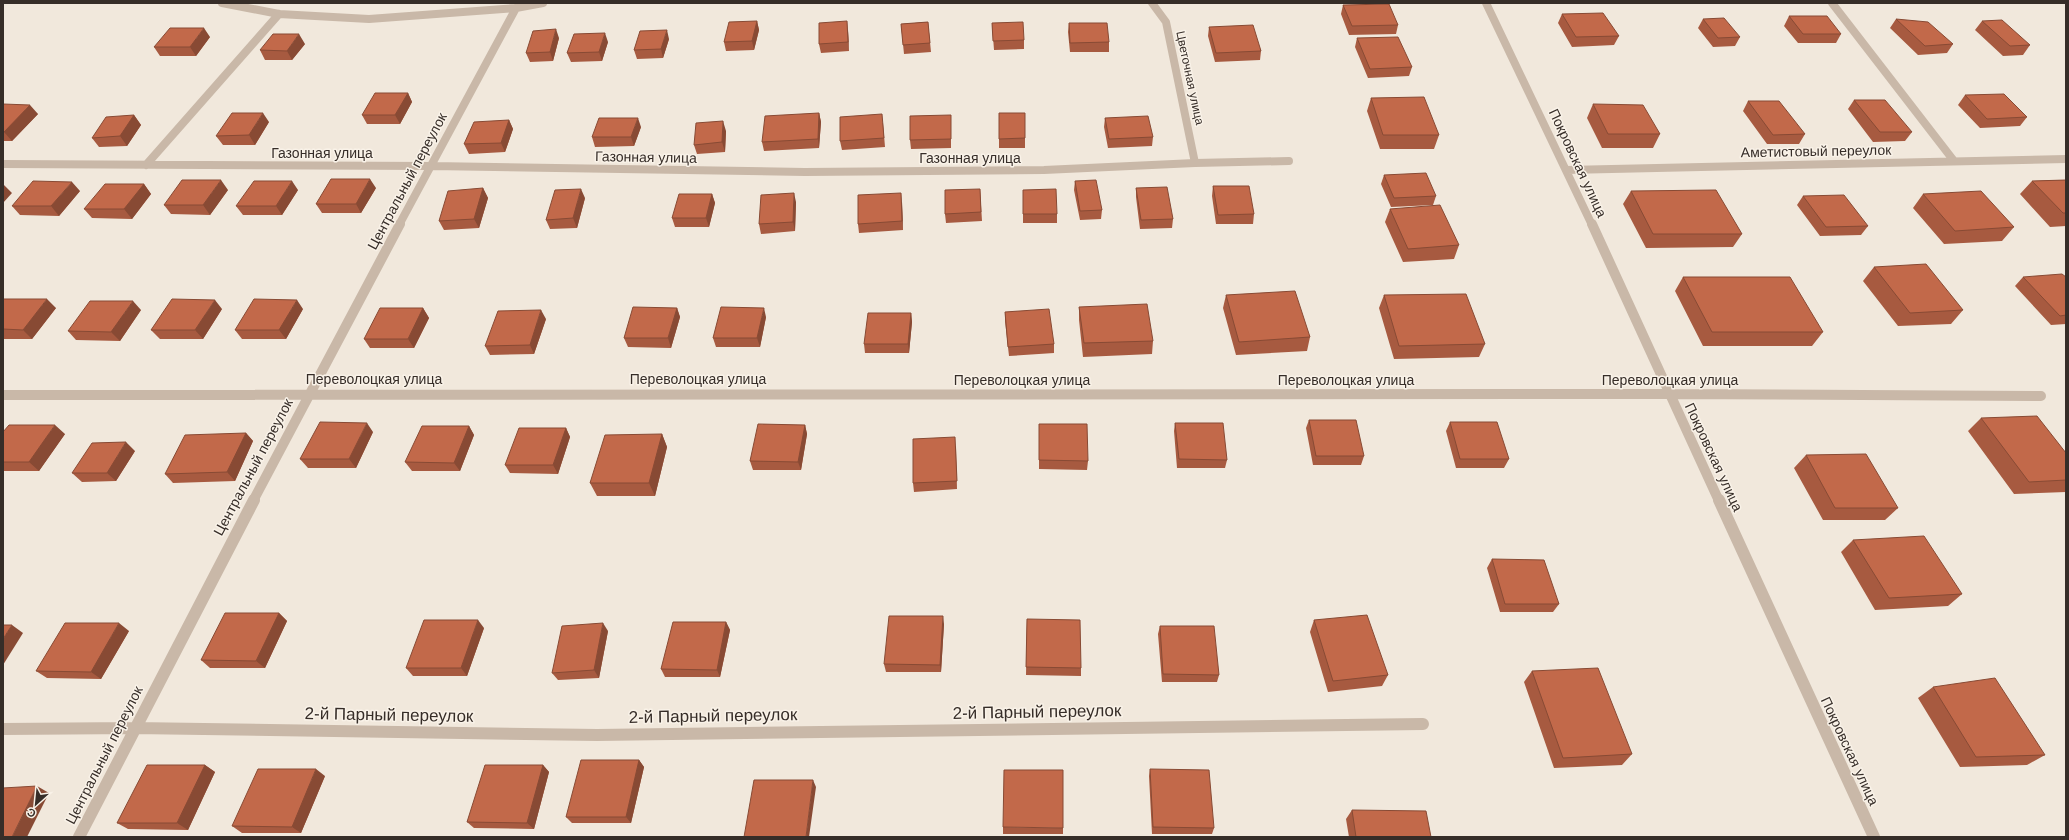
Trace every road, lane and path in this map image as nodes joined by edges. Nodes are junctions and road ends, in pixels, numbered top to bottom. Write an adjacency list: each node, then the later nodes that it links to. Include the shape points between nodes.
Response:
1 (222, 3): 7 (street)
2 (543, 3): 6 (street)
3 (1152, 3): 11 (street, Цветочная улица, via 1166,22)
4 (1486, 3): 15 (street, Покровская улица)
5 (1832, 3): 10 (street)
6 (516, 8): 7 (street, via 369,19); 14 (street, Центральный переулок)
7 (279, 14): 13 (street)
8 (2066, 159): 10 (street, Аметистовый переулок)
9 (1289, 161): 11 (street, Газонная улица)
10 (1954, 161): 15 (street, Аметистовый переулок)
11 (1195, 163): 14 (street, Газонная улица, via 1044,170 805,172)
12 (3, 164): 13 (street, Газонная улица)
13 (146, 165): 14 (street, Газонная улица)
14 (432, 166): 16 (street, Центральный переулок)
15 (1567, 170): 17 (street, Покровская улица)
16 (309, 393): 17 (street, Переволоцкая улица); 18 (street, Переволоцкая улица); 21 (street, Центральный переулок)
17 (1670, 394): 19 (street, Переволоцкая улица); 24 (street, Покровская улица)
18 (3, 395)
19 (2041, 396)
20 (1423, 724): 21 (street, 2-й Парный переулок, via 597,735)
21 (134, 728): 22 (street, 2-й Парный переулок); 23 (street, Центральный переулок)
22 (3, 729)
23 (79, 837)
24 (1874, 837)

